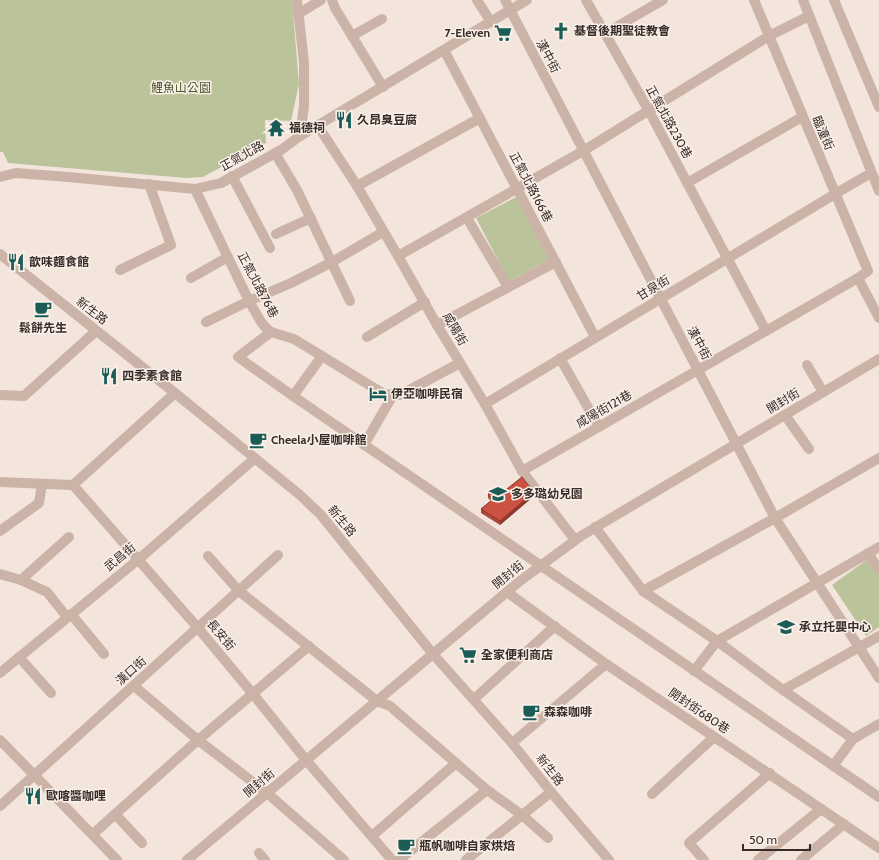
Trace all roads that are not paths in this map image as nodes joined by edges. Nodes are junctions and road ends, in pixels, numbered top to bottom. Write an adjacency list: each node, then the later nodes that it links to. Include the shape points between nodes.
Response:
1 (297, 0): 13 (street)
2 (321, 0): 13 (street)
3 (332, 0): 18 (street)
4 (477, 0): 16 (street)
5 (505, 0): 12 (street, 漢中街)
6 (527, 0): 12 (street, 正氣北路)
7 (586, 0): 17 (street, 正氣北路230巷)
8 (663, 0): 17 (street)
9 (754, 0): 19 (street, 臨潼街)
10 (803, 0): 14 (street)
11 (834, 0): 22 (street)
12 (510, 11): 16 (street, 正氣北路); 28 (street, 漢中街)
13 (298, 14): 27 (street, via 304,63 304,106)
14 (809, 16): 19 (street); 30 (street)
15 (382, 19): 18 (street)
16 (492, 22): 20 (street, 正氣北路)
17 (604, 34): 23 (street, 正氣北路230巷)
18 (352, 36): 21 (street)
19 (769, 36): 23 (street); 24 (street, 臨潼街)
20 (444, 50): 21 (street, 正氣北路); 25 (street, 正氣北路166巷)
21 (383, 87): 26 (street, 正氣北路)
22 (879, 107)
23 (649, 111): 28 (street); 33 (street, 正氣北路230巷)
24 (802, 117): 33 (street); 39 (street, 臨潼街)
25 (480, 118): 35 (street); 37 (street, 正氣北路166巷)
26 (318, 126): 27 (street, 正氣北路); 35 (street, 咸陽街)
27 (300, 136): 29 (street, 正氣北路)
28 (583, 151): 37 (street); 55 (street, 漢中街)
29 (275, 153): 31 (street, 正氣北路); 40 (street)
30 (872, 174): 38 (street); 39 (street, 甘泉街)
31 (232, 176): 36 (street, 正氣北路, via 221,182); 44 (street)
32 (0, 177): 34 (street, 正氣北路, via 16,173)
33 (687, 183): 47 (street, 正氣北路230巷)
34 (149, 184): 36 (street, 正氣北路); 51 (street, via 171,245)
35 (357, 186): 42 (street, 咸陽街)
36 (195, 189): 46 (street, 正氣北路76巷)
37 (518, 190): 41 (street); 50 (street, 正氣北路166巷)
38 (879, 191)
39 (835, 194): 47 (street, 甘泉街); 52 (street, 臨潼街, via 868,271)
40 (311, 218): 43 (street); 49 (street)
41 (467, 218): 45 (street); 54 (street)
42 (383, 232): 45 (street, 咸陽街); 49 (street)
43 (276, 234)
44 (270, 248)
45 (398, 256): 58 (street, 咸陽街)
46 (228, 257): 53 (street); 56 (street, 正氣北路76巷)
47 (728, 258): 55 (street, 甘泉街); 63 (street, 正氣北路230巷)
48 (2, 260): 62 (street, 新生路)
49 (332, 262): 56 (street); 57 (street)
50 (556, 262): 54 (street); 66 (street, 正氣北路166巷)
51 (120, 270)
52 (861, 276): 59 (street); 63 (street, 咸陽街121巷)
53 (191, 278)
54 (508, 287): 61 (street)
55 (660, 298): 66 (street, 甘泉街); 72 (street, 漢中街)
56 (249, 301): 60 (street); 64 (street, 正氣北路76巷, via 261,322)
57 (350, 301)
58 (425, 302): 61 (street, 咸陽街); 65 (street)
59 (879, 318)
60 (206, 322)
61 (437, 325): 70 (street, 咸陽街)
62 (96, 331): 74 (street, 新生路); 75 (street, via 24,396)
63 (766, 331): 72 (street, 咸陽街121巷)
64 (271, 332): 67 (street, 正氣北路76巷, via 294,339); 77 (street, via 238,357)
65 (367, 337)
66 (595, 337): 68 (street, 甘泉街)
67 (322, 356): 76 (street, 正氣北路76巷, via 377,391); 77 (street)
68 (560, 358): 78 (street, 甘泉街); 80 (street)
69 (879, 359): 73 (street, 開封街)
70 (460, 363): 76 (street, via 400,394); 78 (street, 咸陽街)
71 (807, 365): 73 (street)
72 (698, 370): 80 (street, 咸陽街121巷); 81 (street, 漢中街)
73 (823, 392): 79 (street, 開封街)
74 (175, 393): 84 (street, 新生路); 89 (street)
75 (0, 395)
76 (393, 395): 82 (street)
77 (293, 396): 82 (street)
78 (485, 404): 86 (street, 咸陽街)
79 (785, 415): 81 (street, 開封街); 83 (street)
80 (599, 427): 86 (street, 咸陽街121巷)
81 (737, 444): 90 (street, 漢中街); 91 (street, 開封街)
82 (364, 445): 100 (street)
83 (808, 449)
84 (254, 458): 99 (street, 武昌街); 116 (street, 新生路, via 321,515)
85 (879, 458): 90 (street)
86 (522, 471): 94 (street, 咸陽街)
87 (0, 482): 88 (street)
88 (42, 484): 89 (street); 92 (street, via 40,503)
89 (73, 485): 99 (street, 長安街)
90 (775, 518): 104 (street, 漢中街); 106 (street)
91 (595, 527): 94 (street, 開封街); 106 (street)
92 (0, 531)
93 (69, 537): 103 (street)
94 (576, 540): 100 (street, 開封街)
95 (879, 547): 96 (street)
96 (868, 553): 101 (street); 104 (street)
97 (278, 555): 105 (street, 漢口街)
98 (208, 556): 105 (street)
99 (139, 559): 108 (street, 武昌街); 110 (street, 長安街)
100 (540, 566): 107 (street, 開封街); 119 (street)
101 (879, 570)
102 (0, 574): 103 (street)
103 (21, 580): 108 (street, via 47,592)
104 (817, 583): 112 (street); 114 (street, 漢中街)
105 (239, 591): 110 (street, 漢口街); 113 (street)
106 (643, 591): 112 (street)
107 (507, 592): 109 (street, 開封街680巷); 116 (street, 開封街)
108 (69, 616): 115 (street); 117 (street, 武昌街)
109 (555, 626): 118 (street, 開封街680巷); 126 (street)
110 (198, 628): 122 (street, 漢口街); 125 (street, 長安街)
111 (879, 636): 114 (street)
112 (717, 641): 119 (street); 123 (street)
113 (309, 646): 125 (street); 127 (street)
114 (860, 648): 121 (street, 漢中街); 123 (street)
115 (104, 654)
116 (433, 654): 126 (street, 新生路); 127 (street, 開封街)
117 (19, 657): 120 (street, 武昌街); 124 (street)
118 (606, 664): 129 (street, 開封街680巷); 133 (street)
119 (694, 671): 136 (street)
120 (0, 673)
121 (879, 678)
122 (134, 686): 132 (street); 138 (street, 漢口街)
123 (783, 690): 130 (street)
124 (50, 694)
125 (253, 694): 132 (street); 134 (street, 長安街)
126 (474, 699): 133 (street, 新生路)
127 (377, 701): 134 (street, 開封街); 135 (street, via 390,706)
128 (879, 724): 130 (street)
129 (714, 737): 137 (street, 開封街680巷); 142 (street)
130 (853, 739): 136 (street)
131 (0, 740): 138 (street)
132 (198, 740): 141 (street); 146 (street)
133 (512, 743): 140 (street, 新生路)
134 (306, 760): 141 (street, 開封街); 150 (street, 長安街)
135 (456, 763): 139 (street); 150 (street)
136 (833, 766): 143 (street)
137 (770, 774): 145 (street, 開封街680巷); 161 (street, via 689,843)
138 (35, 775): 144 (street, 漢口街); 149 (street)
139 (487, 790): 147 (street); 159 (street)
140 (551, 792): 147 (street); 155 (street, 新生路)
141 (267, 793): 154 (street); 157 (street, 開封街)
142 (652, 794)
143 (879, 797)
144 (0, 806)
145 (821, 809): 148 (street, 開封街680巷); 162 (street)
146 (115, 814): 149 (street); 152 (street)
147 (522, 815): 151 (street); 160 (street)
148 (844, 824): 153 (street, 開封街680巷); 163 (street)
149 (92, 834): 156 (street)
150 (372, 836): 158 (street, 長安街)
151 (548, 838)
152 (142, 843)
153 (879, 848)
154 (340, 859)
155 (606, 859)
156 (117, 860)
157 (187, 860)
158 (392, 860)
159 (399, 860)
160 (466, 860)
161 (704, 860)
162 (758, 860)
163 (801, 860)

